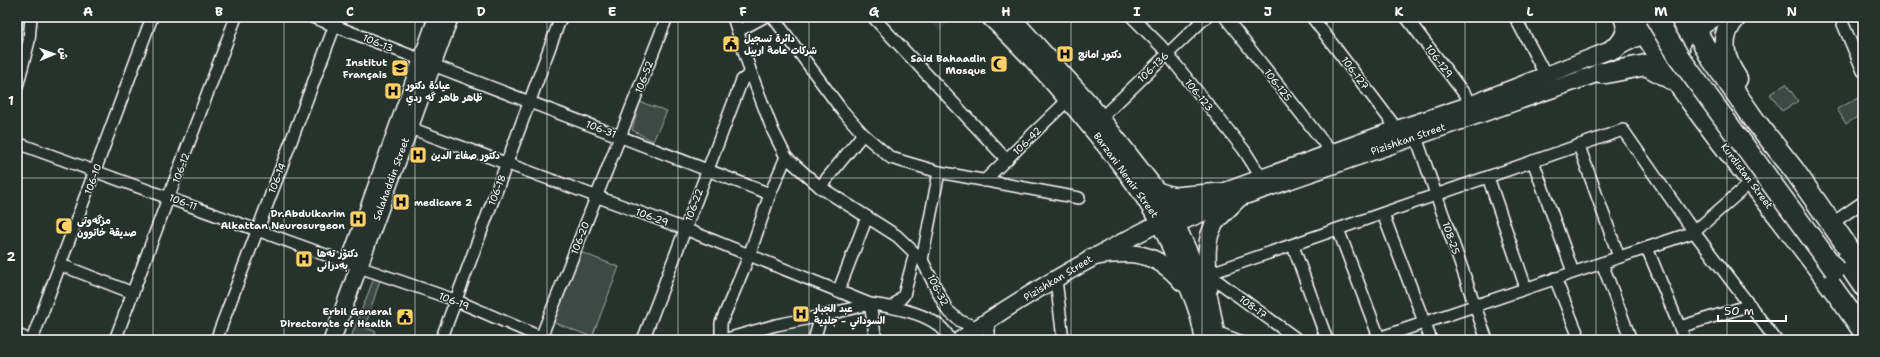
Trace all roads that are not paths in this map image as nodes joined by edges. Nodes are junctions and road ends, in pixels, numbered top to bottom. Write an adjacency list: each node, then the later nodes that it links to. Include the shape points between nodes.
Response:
1 (31, 17): 38 (street, via 29,41)
2 (152, 17): 59 (street, 106-10)
3 (236, 17): 71 (street, 106-12)
4 (312, 17): 25 (street, 106-13)
5 (437, 17): 32 (main road, Salahaddin Street)
6 (450, 17): 32 (main road, Salahaddin Street)
7 (561, 17): 40 (street, 106-18)
8 (667, 17): 48 (street, 106-52)
9 (733, 17): 27 (street)
10 (764, 17): 27 (street)
11 (772, 17): 47 (street, via 841,109)
12 (873, 17): 54 (street)
13 (990, 17): 39 (main road, Barzani Nemir Street, via 1013,38)
14 (1011, 17): 43 (main road, Barzani Nemir Street, via 1055,63)
15 (1132, 17): 30 (street, 106-123)
16 (1206, 17): 30 (street, 106-136)
17 (1225, 17): 52 (street, 106-125)
18 (1312, 17): 46 (street, 106-127)
19 (1406, 17): 41 (street, 106-129)
20 (1515, 17): 36 (street)
21 (1624, 17): 29 (highway, via 1627,26 1625,36)
22 (1635, 17): 28 (highway, Kurdistan Street)
23 (1736, 17): 58 (highway, via 1725,33 1725,50 1729,64 1782,146)
24 (1840, 17): 33 (street)
25 (337, 21): 32 (street, 106-13); 81 (street, 106-14)
26 (1680, 21): 28 (highway); 31 (highway); 42 (highway, via 1678,52 1682,80); 44 (highway, via 1693,45 1711,58); 92 (highway, via 1696,60)
27 (738, 31): 35 (street)
28 (1639, 37): 29 (main road, Pizishkan Street); 31 (highway, Kurdistan Street)
29 (1613, 49): 36 (main road, Pizishkan Street)
30 (1167, 54): 43 (street, 106-136); 61 (street, 106-123, via 1244,150)
31 (1650, 56): 34 (main road, Pizishkan Street); 37 (highway, Kurdistan Street)
32 (427, 62): 40 (street, 106-31); 45 (main road, Salahaddin Street); 90 (main road, Salahaddin Street)
33 (1863, 71)
34 (1600, 73): 37 (highway, via 1646,65); 49 (main road, Pizishkan Street)
35 (751, 74): 53 (street); 57 (street, 106-22, via 742,80)
36 (1546, 76): 41 (main road, Pizishkan Street)
37 (1679, 84): 42 (highway, Kurdistan Street)
38 (17, 87)
39 (1068, 100): 54 (street, 106-42); 77 (main road, Barzani Nemir Street)
40 (529, 101): 48 (street, 106-31); 56 (street, 106-18)
41 (1472, 104): 46 (main road, Pizishkan Street)
42 (1699, 112): 44 (highway, via 1695,102 1698,90 1707,82 1719,80); 64 (highway, Kurdistan Street)
43 (1101, 118): 66 (main road, Barzani Nemir Street)
44 (1756, 122): 58 (highway)
45 (410, 128): 56 (street, 106-29); 90 (main road, Salahaddin Street)
46 (1397, 129): 52 (main road, Pizishkan Street)
47 (863, 134): 60 (street, via 891,158); 65 (street)
48 (621, 136): 57 (street, 106-31); 70 (street, 106-20)
49 (1416, 136): 69 (street, 108-25); 73 (main road, Pizishkan Street)
50 (17, 143): 59 (street, 106-11)
51 (1579, 146): 55 (street); 82 (street, via 1623,130); 88 (street)
52 (1331, 152): 61 (main road, Pizishkan Street)
53 (786, 157): 65 (street, 106-32); 68 (street)
54 (1007, 160): 63 (street, 106-42)
55 (1533, 162): 62 (street); 93 (street)
56 (507, 163): 70 (street, 106-29); 102 (street, 106-18)
57 (707, 170): 68 (street, 106-31); 79 (street, 106-22)
58 (1794, 170): 78 (highway)
59 (96, 171): 71 (street, 106-11); 91 (street, 106-10)
60 (939, 172): 63 (street); 86 (street)
61 (1261, 177): 67 (main road, Pizishkan Street)
62 (1488, 177): 69 (street); 98 (street)
63 (984, 181): 72 (street)
64 (1751, 182): 82 (street); 112 (highway, Kurdistan Street, via 1838,294)
65 (820, 188): 76 (street, 106-32)
66 (1157, 191): 67 (main road, via 1174,196); 77 (main road, Barzani Nemir Street)
67 (1221, 192): 77 (main road, Pizishkan Street)
68 (770, 194): 85 (street)
69 (1436, 195): 75 (street); 105 (street, 108-25)
70 (597, 196): 79 (street, 106-29); 115 (street, 106-20)
71 (170, 198): 81 (street, 106-11); 100 (street, 106-12)
72 (1080, 198)
73 (1239, 198): 77 (main road, Pizishkan Street); 94 (main road, via 1215,224 1210,234)
74 (1863, 202): 78 (street)
75 (1384, 214): 80 (street); 109 (street)
76 (867, 217): 86 (street, 106-32, via 897,236); 99 (street)
77 (1168, 219): 87 (main road, Pizishkan Street); 101 (main road, Barzani Nemir Street)
78 (1831, 224): 92 (highway)
79 (685, 229): 85 (street, 106-29); 125 (street, 106-22)
80 (1338, 229): 83 (street); 116 (street)
81 (257, 230): 90 (street, 106-11); 121 (street, 106-14)
82 (1694, 232): 84 (street); 104 (street)
83 (1292, 246): 94 (street); 135 (street)
84 (1647, 248): 88 (street); 111 (street)
85 (749, 256): 99 (street, 106-29); 126 (street, via 721,323)
86 (919, 257): 106 (street, via 904,295); 110 (street, 106-32, via 948,310 960,321)
87 (1092, 257): 96 (main road, Pizishkan Street); 101 (main road, via 1131,253 1156,260)
88 (1619, 257): 89 (street)
89 (1602, 263): 93 (street); 138 (street)
90 (354, 265): 102 (street, 106-19); 122 (main road, Salahaddin Street); 123 (main road, Salahaddin Street)
91 (61, 266): 100 (street); 119 (street, 106-10)
92 (1848, 267): 97 (highway); 107 (highway)
93 (1573, 272): 95 (street)
94 (1208, 274): 101 (main road); 134 (street, 108-17)
95 (1555, 278): 98 (street); 117 (street)
96 (1056, 279): 110 (main road, Pizishkan Street); 132 (street)
97 (1863, 286)
98 (1526, 288): 105 (street)
99 (838, 292): 103 (street, 106-29)
100 (133, 293): 120 (street, 106-12)
101 (1201, 298): 113 (main road, Barzani Nemir Street, via 1199,312)
102 (455, 300): 115 (street, 106-19); 124 (street, 106-18)
103 (870, 304): 106 (street, 106-29); 108 (street); 128 (street)
104 (1750, 305): 111 (street); 140 (street)
105 (1475, 306): 109 (street); 137 (street, 108-25)
106 (893, 307): 129 (street, 106-29, via 917,314 938,325)
107 (1863, 310)
108 (821, 316): 126 (street, via 776,324); 127 (street)
109 (1424, 323): 116 (street); 136 (street)
110 (983, 324): 130 (main road, Pizishkan Street); 131 (street)
111 (1680, 327): 139 (street)
112 (1863, 332)
113 (1213, 337): 133 (street)
114 (17, 338): 118 (main road)
115 (543, 339)
116 (1377, 339)
117 (1577, 339)
118 (22, 340)
119 (32, 340)
120 (115, 340)
121 (216, 340)
122 (321, 340)
123 (332, 340)
124 (441, 340)
125 (643, 340)
126 (722, 340)
127 (814, 340)
128 (876, 340)
129 (950, 340)
130 (960, 340)
131 (989, 340)
132 (1063, 340)
133 (1237, 340)
134 (1298, 340)
135 (1326, 340)
136 (1431, 340)
137 (1487, 340)
138 (1631, 340)
139 (1685, 340)
140 (1776, 340)

